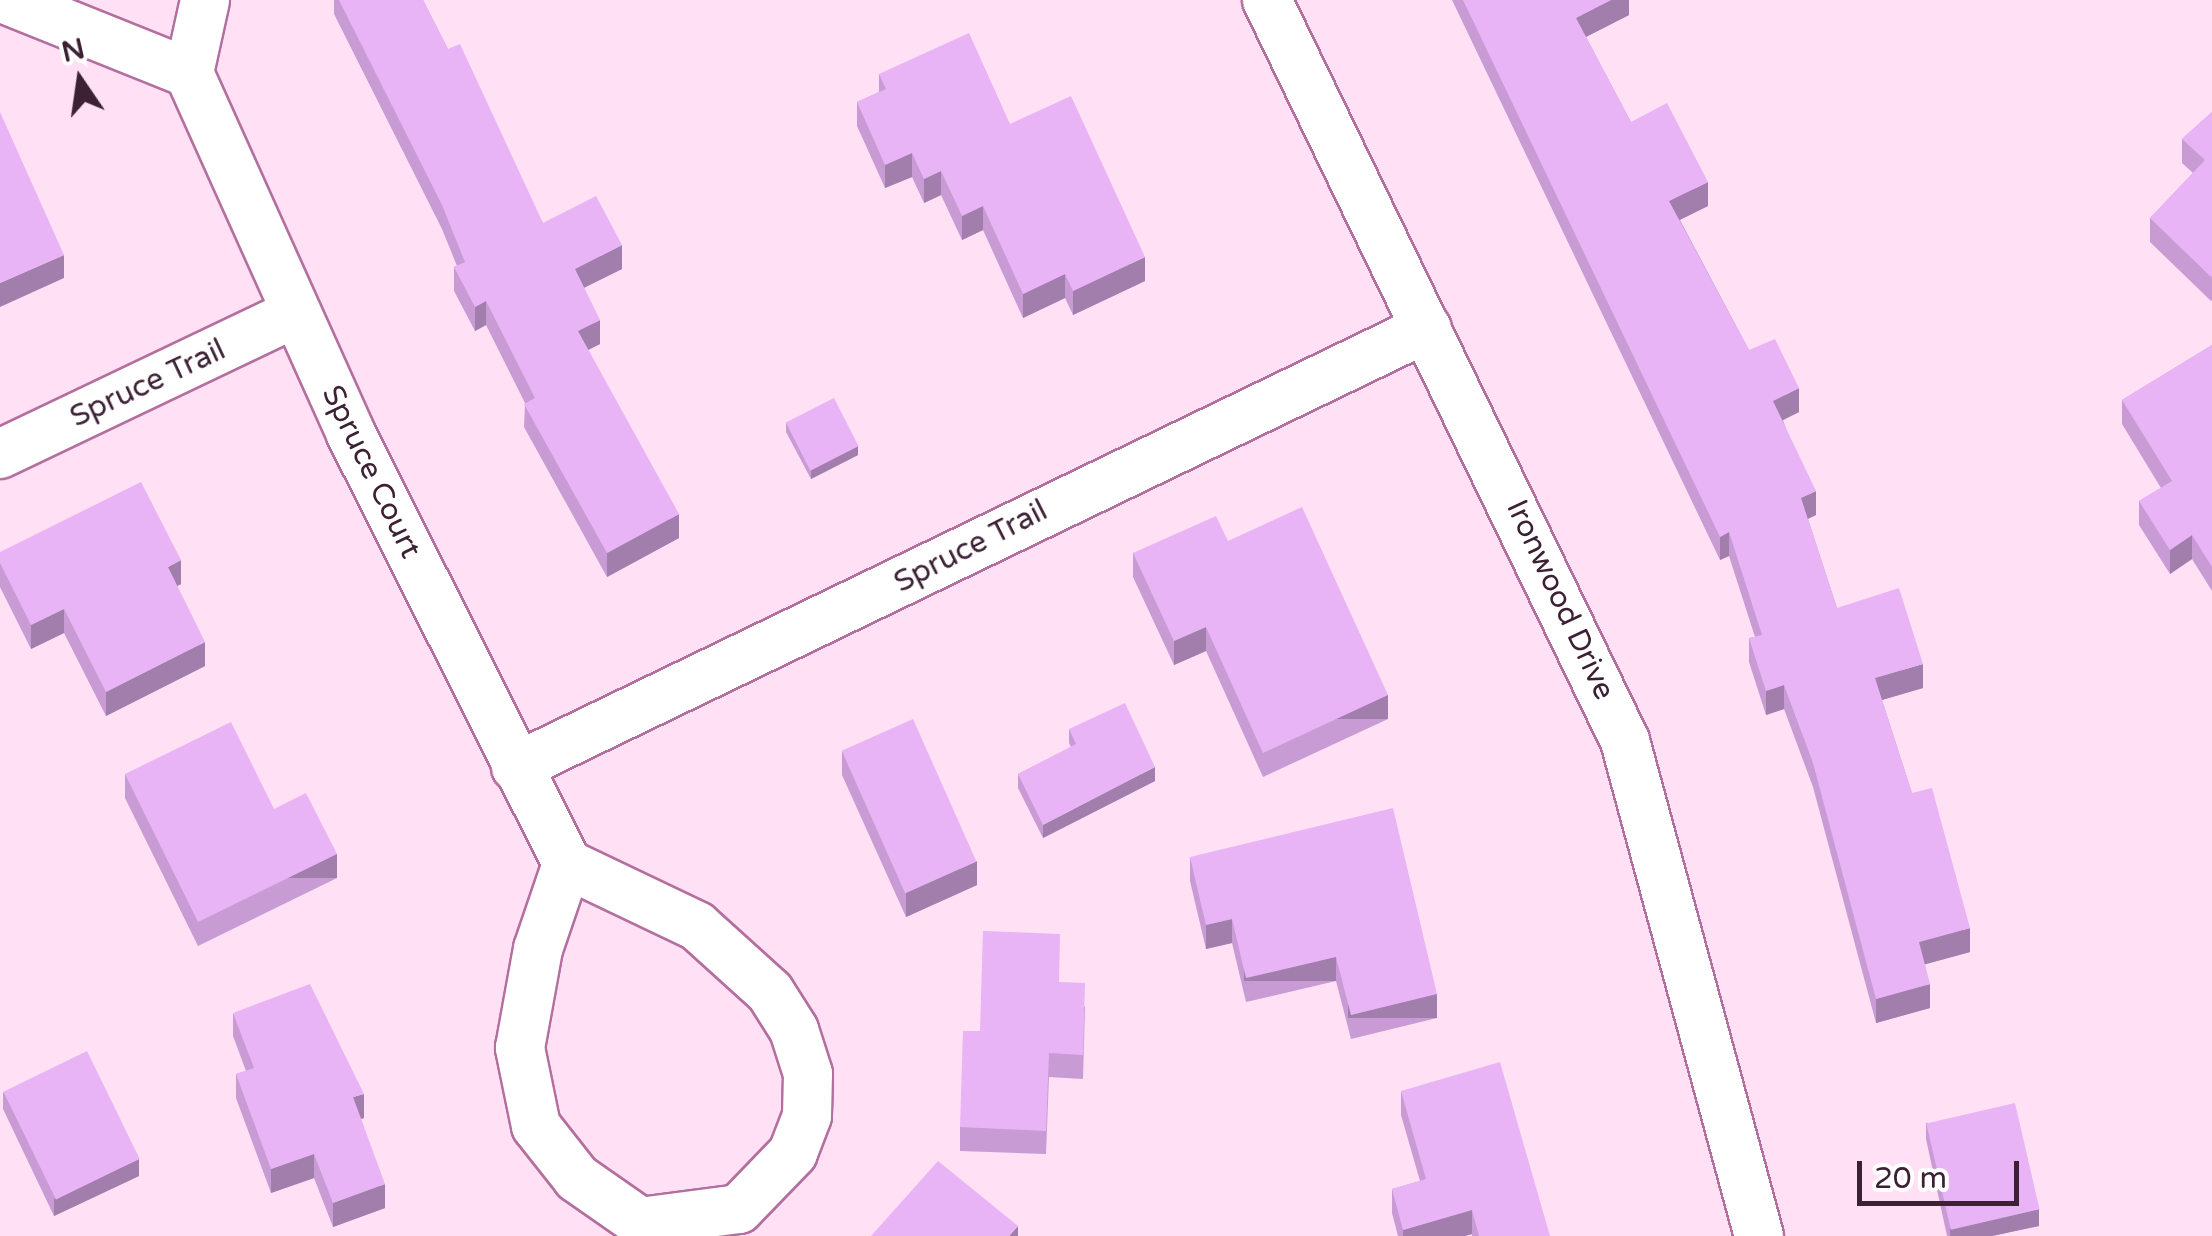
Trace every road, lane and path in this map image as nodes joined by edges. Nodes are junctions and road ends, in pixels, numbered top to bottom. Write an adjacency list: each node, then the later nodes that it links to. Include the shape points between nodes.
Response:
1 (8, 0): 4 (street)
2 (206, 0): 4 (street)
3 (1267, 0): 6 (street, Ironwood Drive)
4 (189, 73): 5 (street, Spruce Court)
5 (296, 314): 7 (street, Spruce Trail); 8 (street, Spruce Court)
6 (1426, 328): 8 (street, Spruce Trail); 10 (street, Ironwood Drive, via 1625,741)
7 (0, 454)
8 (516, 767): 9 (street, Spruce Court)
9 (567, 864): 9 (street, via 538,948 520,1048 536,1126 576,1178 640,1222 739,1209 793,1153 807,1116 808,1074 794,1030 770,992 697,926)
10 (1758, 1236)

